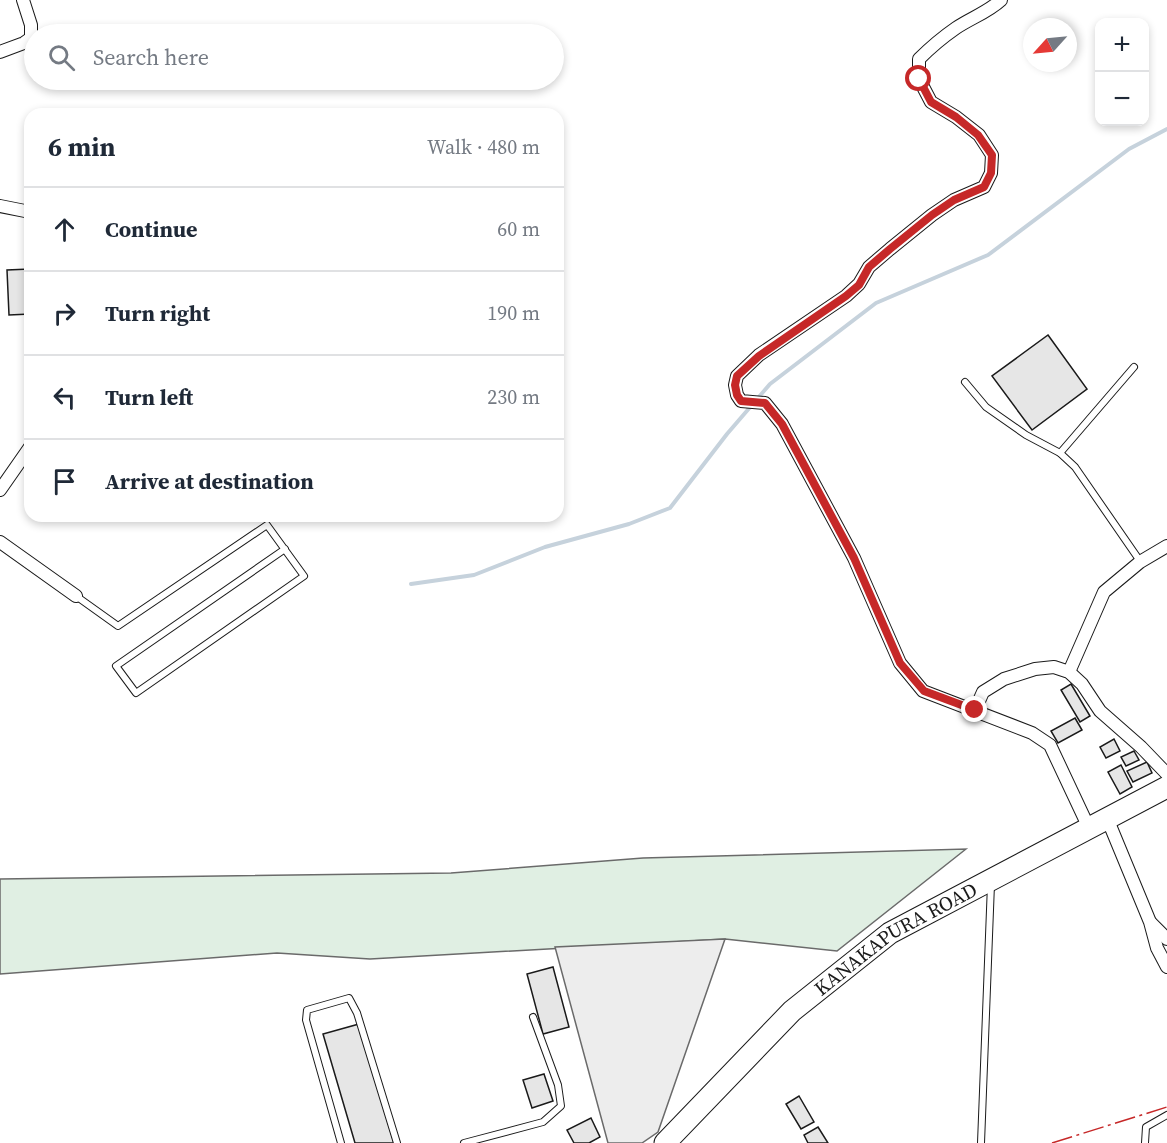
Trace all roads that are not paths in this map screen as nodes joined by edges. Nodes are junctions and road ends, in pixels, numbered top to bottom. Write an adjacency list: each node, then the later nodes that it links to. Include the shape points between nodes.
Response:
1 (23, 0): 3 (street)
2 (1001, 0): 19 (street, via 957,27 919,59 919,79 931,102 978,135 992,155 991,173 984,187 932,215 869,267 859,285 846,296 759,356 737,376 735,385 741,401 765,403 782,424 854,558 900,663 924,691)
3 (31, 24)
4 (24, 41): 5 (street)
5 (0, 52)
6 (0, 206): 7 (street)
7 (24, 211)
8 (1134, 366): 10 (lane)
9 (965, 382): 10 (lane, via 986,406 1026,435)
10 (1060, 453): 16 (lane, via 1075,467)
11 (24, 456): 12 (street)
12 (0, 490)
13 (0, 542): 17 (street)
14 (1167, 546): 16 (street)
15 (285, 549): 15 (lane, via 304,576 136,693 116,666); 17 (lane, via 267,525 118,627)
16 (1140, 562): 18 (street, via 1104,592)
17 (76, 596)
18 (1069, 672): 19 (street, via 1054,667 1004,678 983,692); 20 (street, via 1100,711)
19 (975, 710): 22 (street, via 1032,733 1050,745)
20 (1167, 774)
21 (1167, 787): 22 (highway, KANAKAPURA ROAD)
22 (1098, 823): 23 (highway, KANAKAPURA ROAD); 24 (street)
23 (991, 880): 32 (highway, KANAKAPURA ROAD, via 890,933 849,964 792,1011); 33 (lane)
24 (1150, 922): 25 (street); 26 (street)
25 (1167, 939)
26 (1167, 967)
27 (533, 1017): 31 (lane, via 558,1085 561,1106 543,1122)
28 (1167, 1115): 34 (lane, via 1146,1127)
29 (341, 1143): 30 (lane, via 306,1020 307,1010 349,998)
30 (397, 1143)
31 (464, 1143)
32 (665, 1143)
33 (981, 1143)
34 (1145, 1143)

